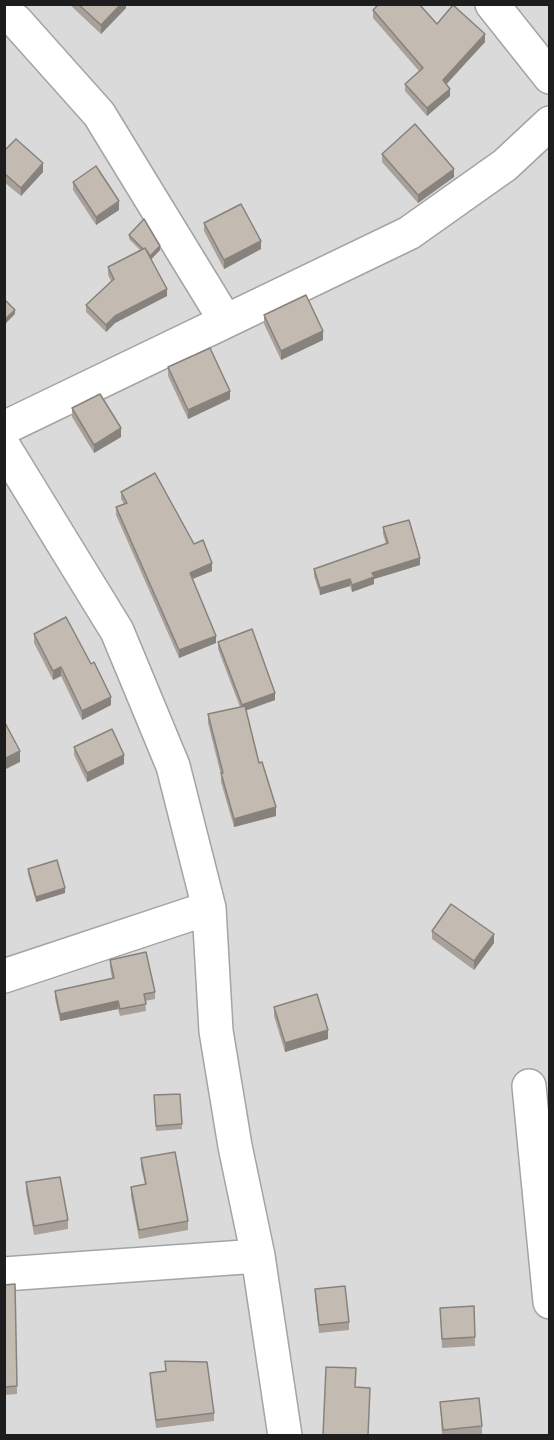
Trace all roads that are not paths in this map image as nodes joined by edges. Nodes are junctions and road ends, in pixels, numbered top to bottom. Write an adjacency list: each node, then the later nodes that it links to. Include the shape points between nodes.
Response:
1 (492, 4): 3 (street)
2 (4, 12): 5 (street, via 99,114)
3 (549, 77)
4 (549, 123): 5 (street, via 505,165 409,233)
5 (225, 320): 6 (street)
6 (4, 428)
7 (4, 447): 8 (street, via 117,632 173,766)
8 (209, 908): 9 (street); 11 (street, via 216,1031)
9 (4, 976)
10 (529, 1086): 13 (street)
11 (258, 1256): 12 (street); 14 (street)
12 (4, 1274)
13 (549, 1302)
14 (277, 1434)

